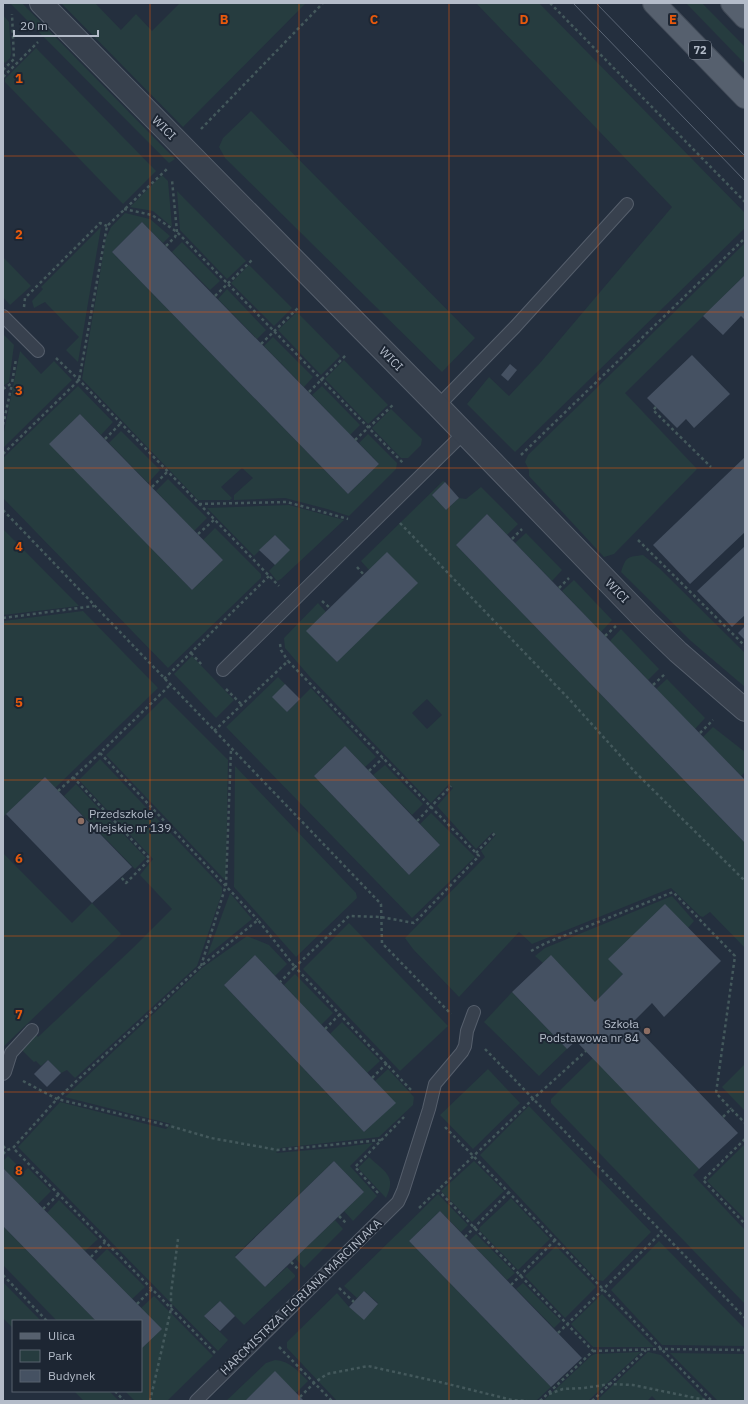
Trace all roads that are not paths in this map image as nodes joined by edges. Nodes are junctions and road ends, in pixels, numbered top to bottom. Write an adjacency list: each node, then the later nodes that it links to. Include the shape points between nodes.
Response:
1 (41, 3): 9 (street, WICI)
2 (654, 3): 5 (main road, 72)
3 (732, 3): 4 (main road)
4 (745, 17)
5 (745, 97)
6 (627, 204): 9 (lane, via 515,327)
7 (3, 316): 8 (lane)
8 (38, 351)
9 (438, 406): 10 (street, WICI)
10 (464, 433): 11 (lane); 12 (street, WICI, via 647,622)
11 (223, 670)
12 (745, 710)
13 (474, 1012): 16 (lane, HARCMISTRZA FLORIANA MARCINIAKA, via 462,1052 435,1084 398,1202)
14 (32, 1030): 15 (lane, via 11,1053)
15 (4, 1073)
16 (196, 1401)

